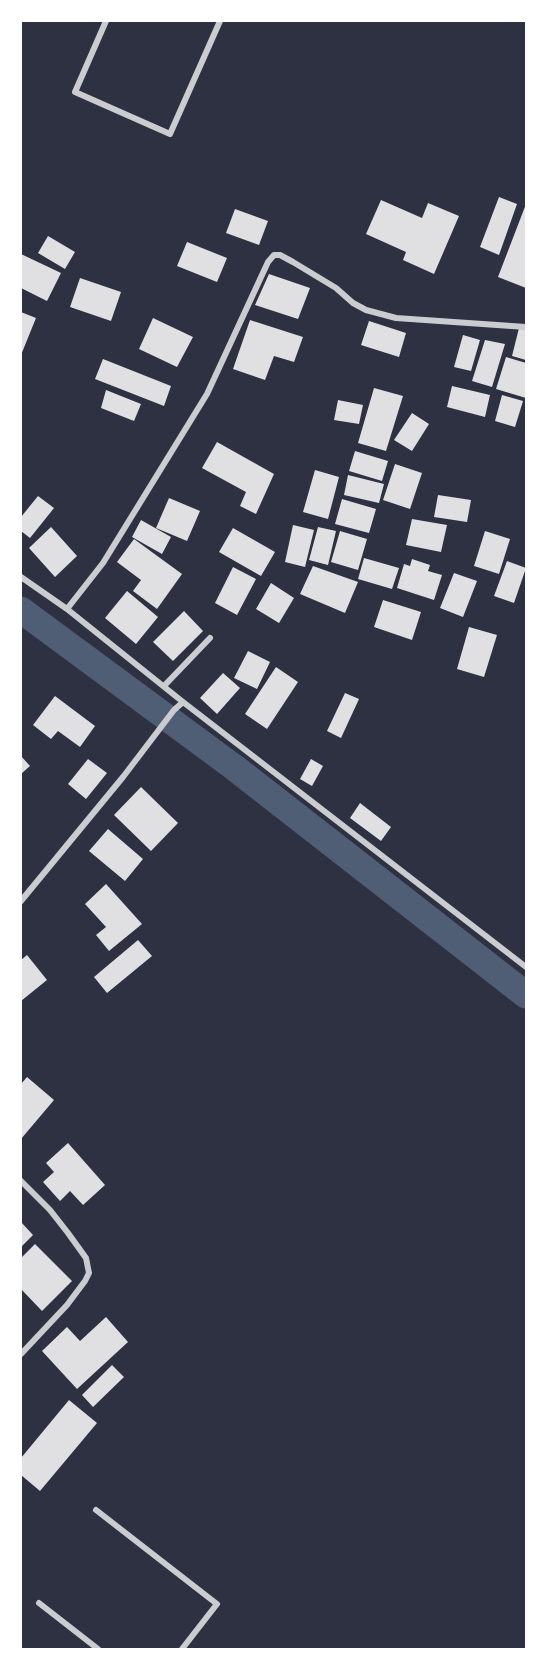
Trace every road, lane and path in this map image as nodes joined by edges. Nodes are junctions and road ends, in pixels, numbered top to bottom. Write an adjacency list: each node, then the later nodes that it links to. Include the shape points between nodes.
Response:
1 (106, 21): 2 (street, via 75,92 170,134)
2 (219, 21)
3 (526, 327): 5 (street, via 396,318 366,310 293,262 274,255 207,394 104,563)
4 (21, 577): 5 (street)
5 (67, 609): 7 (street)
6 (210, 639): 7 (street)
7 (164, 686): 8 (street)
8 (183, 702): 9 (street); 10 (street)
9 (21, 901)
10 (526, 967)
11 (21, 1181): 12 (street, via 68,1233 86,1258 89,1272 67,1305)
12 (21, 1354)
13 (96, 1510): 16 (street, via 217,1604)
14 (39, 1603): 15 (street)
15 (98, 1649)
16 (182, 1649)

